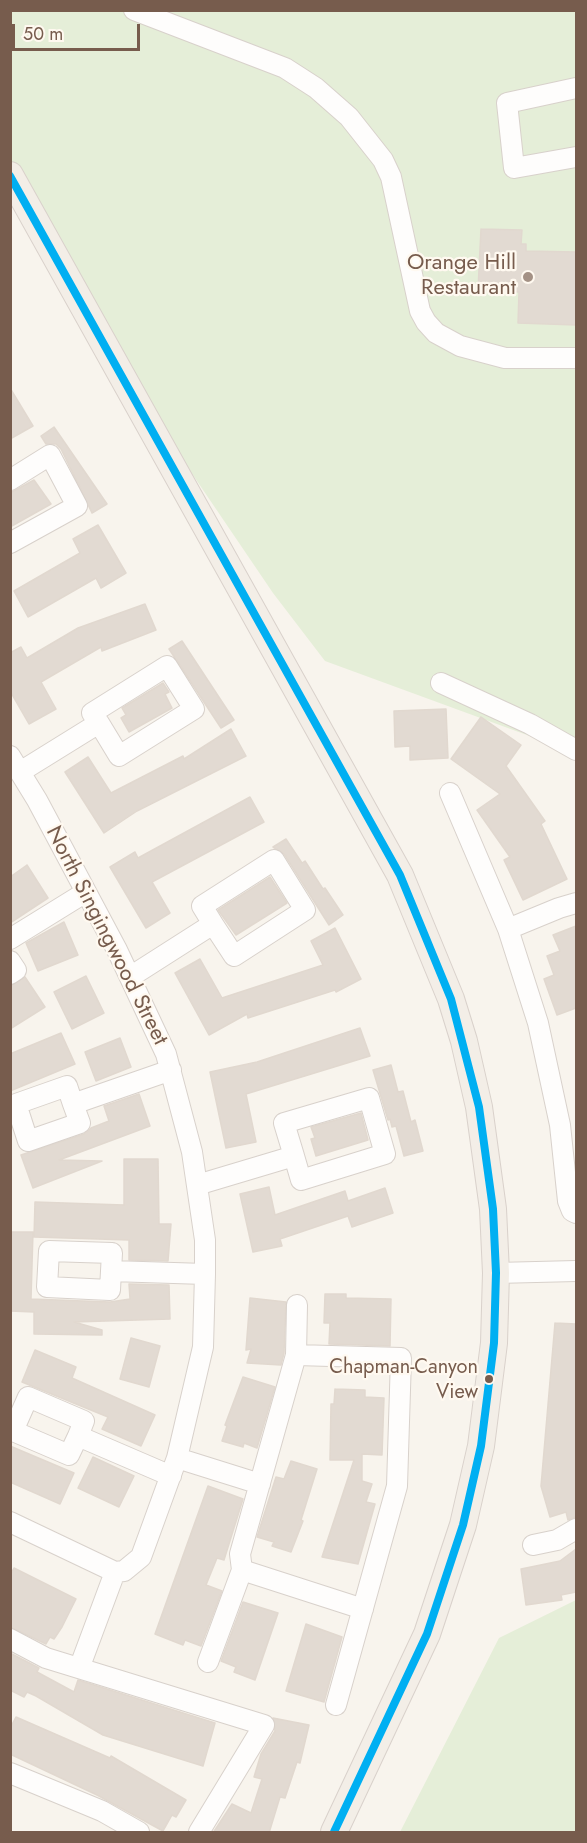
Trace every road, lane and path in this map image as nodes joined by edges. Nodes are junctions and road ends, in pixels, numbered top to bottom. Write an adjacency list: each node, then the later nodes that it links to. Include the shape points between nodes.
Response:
1 (134, 10): 5 (street, via 285,68 350,117 391,177 420,311 436,333 460,346 506,358)
2 (576, 88): 3 (street, via 507,103 514,168)
3 (576, 157)
4 (10, 175): 28 (main road, via 362,805 423,926 464,1041 479,1107 494,1209)
5 (576, 358)
6 (10, 480): 7 (street, via 50,455 76,506)
7 (10, 543)
8 (441, 683): 10 (street)
9 (99, 723): 9 (street, via 92,713 167,666 194,709 120,756); 11 (street)
10 (576, 750)
11 (15, 764): 13 (street, North Singingwood Street)
12 (450, 793): 16 (street)
13 (86, 892): 17 (street); 20 (street, North Singingwood Street)
14 (576, 903): 16 (street)
15 (213, 924): 15 (street, via 202,906 274,860 305,910 234,957); 20 (street)
16 (507, 930): 25 (street, via 550,1072 568,1201)
17 (10, 939)
18 (10, 961): 19 (street, via 16,970)
19 (10, 974)
20 (130, 977): 21 (street, North Singingwood Street)
21 (171, 1070): 22 (street); 24 (street, North Singingwood Street)
22 (73, 1104)
23 (294, 1156): 23 (street, via 284,1123 369,1098 385,1154 301,1180); 24 (street)
24 (197, 1185): 29 (street, North Singingwood Street)
25 (574, 1212)
26 (111, 1271): 29 (street)
27 (576, 1271): 28 (street)
28 (496, 1273): 48 (main road, via 489,1394 463,1525 428,1634)
29 (205, 1274): 33 (street, North Singingwood Street, via 202,1347)
30 (297, 1305): 31 (street)
31 (296, 1356): 34 (street); 40 (street, via 401,1358 397,1486)
32 (78, 1436): 33 (street)
33 (174, 1467): 34 (street); 39 (street, North Singingwood Street, via 141,1557)
34 (260, 1485): 38 (street, via 240,1554)
35 (10, 1522): 39 (street)
36 (576, 1529): 37 (street, via 557,1540)
37 (533, 1545)
38 (242, 1570): 40 (street); 42 (street)
39 (120, 1571): 43 (street)
40 (363, 1609): 44 (street)
41 (10, 1639): 43 (street, via 46,1658)
42 (208, 1662)
43 (80, 1666): 47 (street, via 264,1725)
44 (336, 1706)
45 (10, 1773): 46 (street, via 102,1811)
46 (139, 1833)
47 (199, 1833)
48 (334, 1833)

